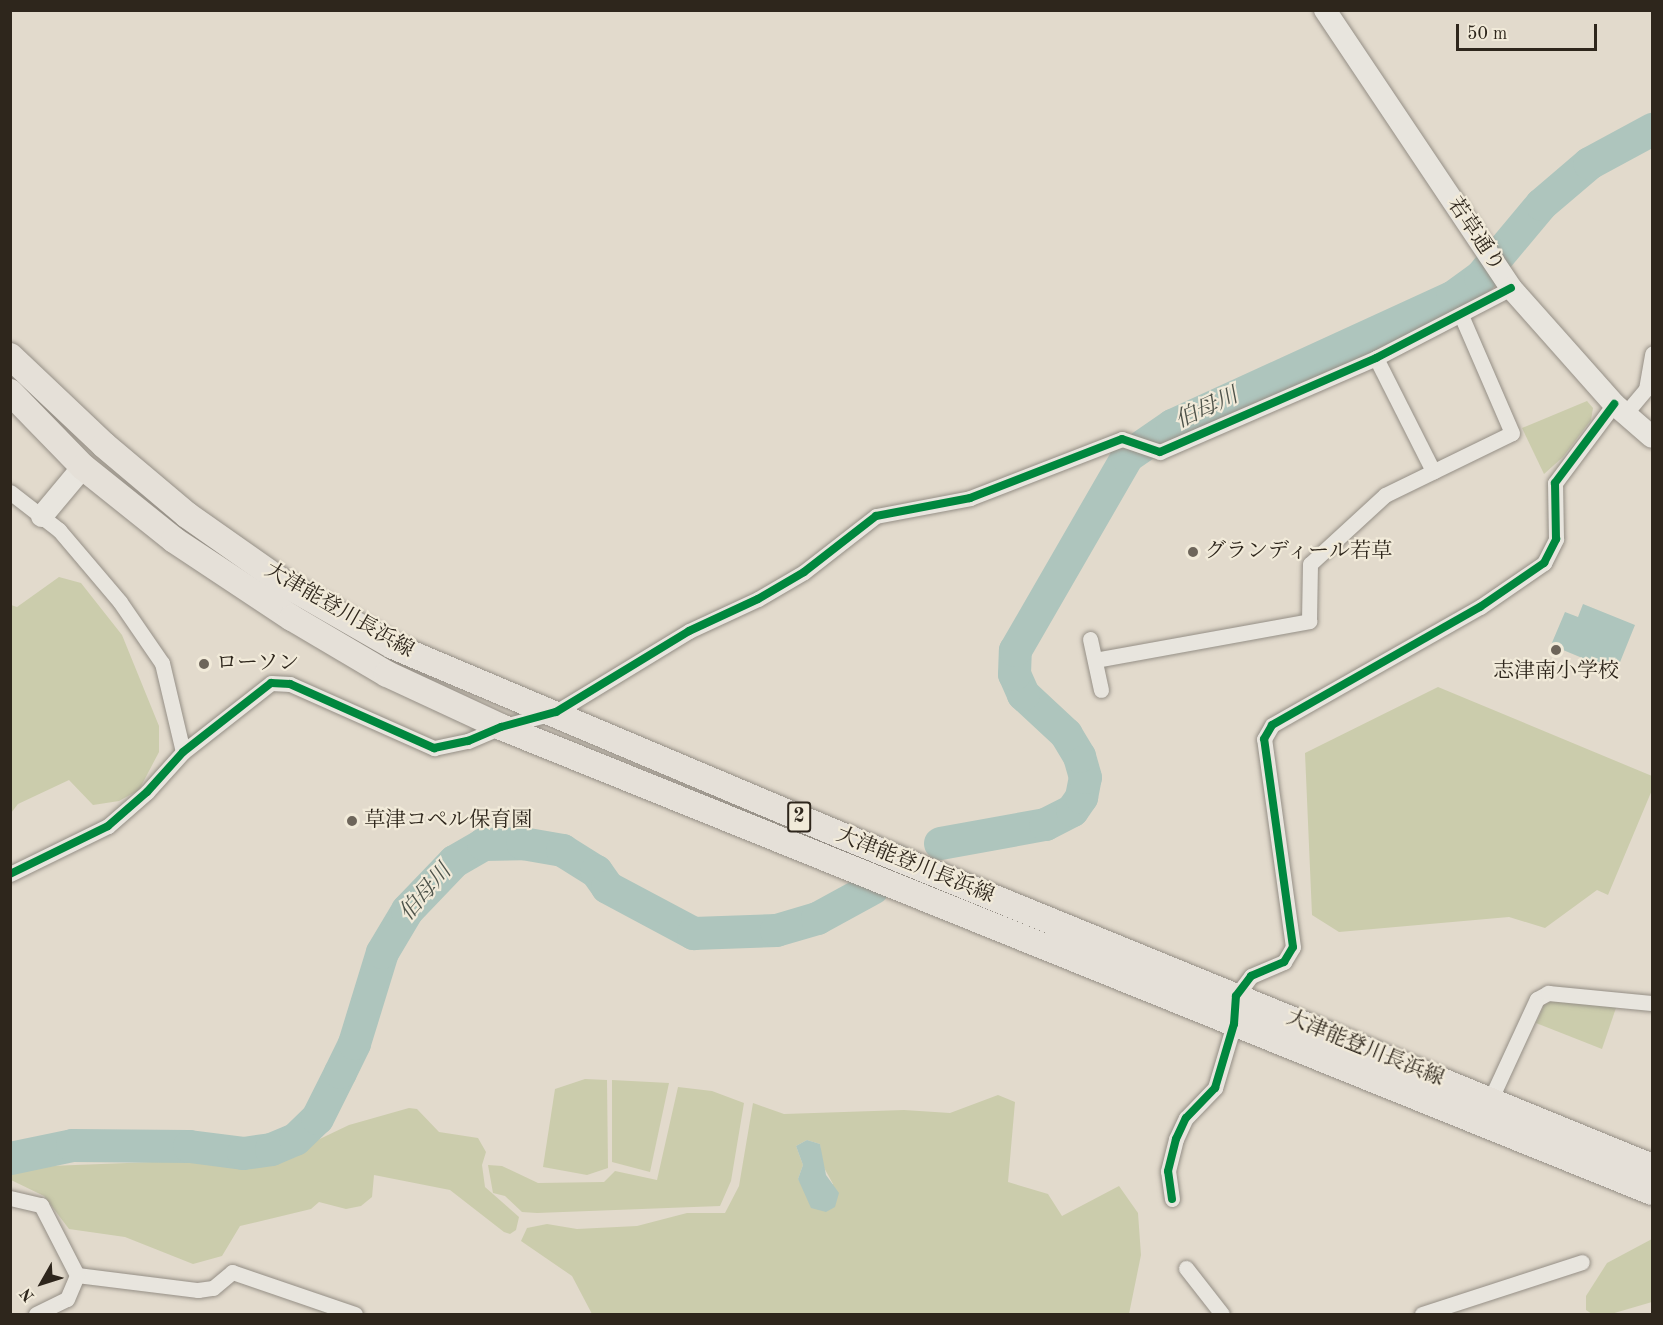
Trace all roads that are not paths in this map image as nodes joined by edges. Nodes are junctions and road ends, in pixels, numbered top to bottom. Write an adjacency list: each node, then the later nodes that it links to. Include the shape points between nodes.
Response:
1 (1325, 10): 2 (street, 若草通り)
2 (1505, 280): 3 (street); 8 (street, 若草通り)
3 (1461, 315): 6 (street); 11 (street, via 1513,430)
4 (1653, 354): 8 (street, via 1646,389)
5 (10, 356): 17 (main road, 大津能登川長浜線 / 2, via 104,445 187,515 285,584 393,646)
6 (1376, 358): 11 (street); 17 (street, via 1160,452 1122,439 970,498 876,516 804,572 758,599 688,631)
7 (10, 393): 10 (main road, 大津能登川長浜線 / 2)
8 (1619, 409): 9 (street, 若草通り); 21 (street, via 1556,483 1556,539 1544,563 1480,607 1272,724 1264,739 1266,773 1293,947 1284,962 1251,976)
9 (1653, 437)
10 (83, 467): 13 (street); 18 (main road, 大津能登川長浜線 / 2, via 174,540 292,618 387,674)
11 (1433, 471): 15 (street, via 1385,495 1310,564 1309,621)
12 (10, 492): 13 (street)
13 (42, 516): 19 (street, via 59,530 120,602 162,663)
14 (1090, 639): 15 (street)
15 (1095, 660): 16 (street)
16 (1101, 690)
17 (556, 712): 18 (street); 21 (main road, 大津能登川長浜線 / 2, via 843,836)
18 (501, 727): 19 (street, via 448,748 434,748 290,684 271,683); 23 (main road, 大津能登川長浜線 / 2, via 829,856)
19 (183, 752): 20 (street, via 147,792 108,826)
20 (10, 874)
21 (1236, 996): 23 (street); 24 (main road, 大津能登川長浜線 / 2)
22 (1653, 1003): 24 (street, via 1548,993 1537,999)
23 (1234, 1024): 24 (main road, 大津能登川長浜線 / 2); 28 (street, via 1215,1088 1186,1118 1176,1139 1168,1172)
24 (1486, 1110): 25 (main road, 大津能登川長浜線 / 2); 26 (main road, 大津能登川長浜線 / 2)
25 (1653, 1167)
26 (1653, 1192)
27 (10, 1198): 31 (street, via 41,1206)
28 (1172, 1199)
29 (1582, 1262): 36 (street)
30 (1186, 1268): 35 (street)
31 (77, 1275): 32 (street); 34 (street, via 198,1290 213,1288 232,1272)
32 (66, 1307): 33 (street)
33 (36, 1314)
34 (355, 1314)
35 (1222, 1314)
36 (1422, 1314)

